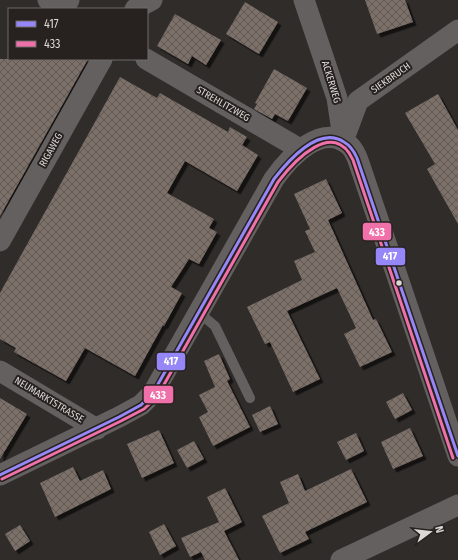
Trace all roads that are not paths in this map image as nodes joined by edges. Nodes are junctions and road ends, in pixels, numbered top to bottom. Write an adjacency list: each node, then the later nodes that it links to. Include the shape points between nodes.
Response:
1 (48, 0): 4 (street)
2 (152, 0): 5 (street)
3 (304, 0): 9 (street, ACKERWEG, via 338,98)
4 (62, 8)
5 (137, 8)
6 (457, 32): 9 (street, SIEKBRUCH, via 358,101)
7 (101, 60): 11 (street, RIGAWEG)
8 (148, 60): 10 (street, STREHLITZWEG)
9 (343, 141): 10 (street, via 327,138); 16 (street, via 351,147 360,163)
10 (300, 149): 12 (street, via 285,163 274,179)
11 (0, 241)
12 (198, 312): 14 (lane, via 215,326); 15 (street, via 153,393 141,405)
13 (0, 371): 15 (street, NEUMARKTSTRASSE)
14 (250, 398)
15 (97, 429): 17 (street)
16 (458, 456)
17 (0, 476)
18 (458, 505): 19 (street)
19 (341, 560)

